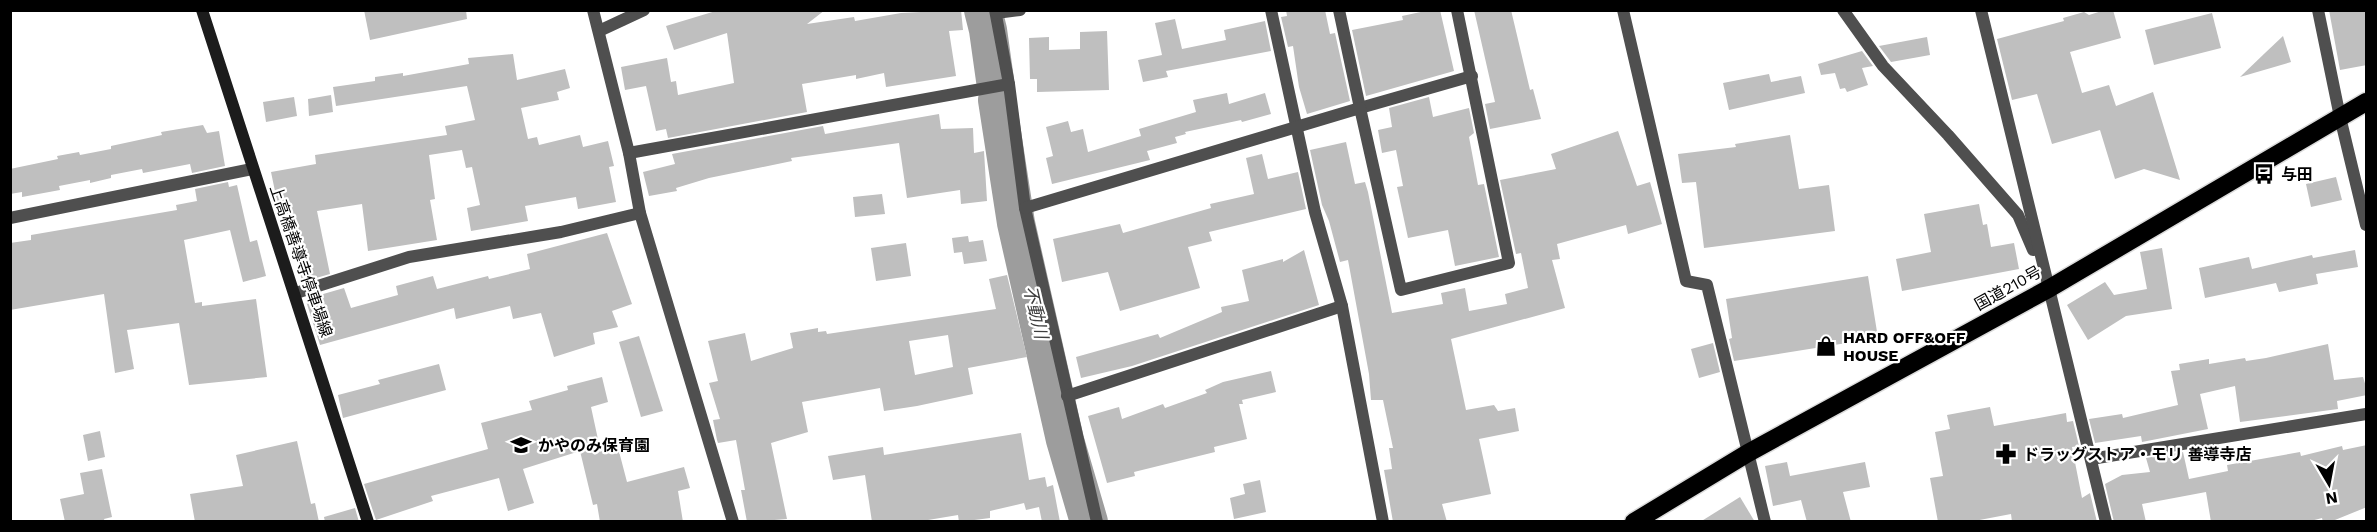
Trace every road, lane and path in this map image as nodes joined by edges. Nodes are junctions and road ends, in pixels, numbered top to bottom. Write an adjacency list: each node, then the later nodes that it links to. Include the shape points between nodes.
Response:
1 (202, 10): 21 (main road, 上高橋善導寺停車場線)
2 (593, 10): 13 (street)
3 (644, 10): 13 (street)
4 (1020, 10): 12 (street)
5 (1271, 10): 19 (street)
6 (1339, 10): 17 (street)
7 (1457, 10): 14 (street)
8 (1623, 10): 31 (street, via 1686,281 1707,285)
9 (1843, 10): 26 (street, via 1883,66 2018,215)
10 (1981, 10): 26 (street)
11 (2318, 10): 18 (street)
12 (996, 12): 15 (street)
13 (598, 31): 20 (street)
14 (1472, 76): 17 (street); 17 (street, via 1509,263 1401,290)
15 (1009, 84): 20 (street); 22 (street)
16 (2367, 102): 18 (highway, 国道210号)
17 (1360, 108): 19 (street)
18 (2340, 117): 25 (street); 26 (highway, 国道210号)
19 (1297, 127): 22 (street); 28 (street)
20 (629, 153): 23 (street)
21 (252, 169): 24 (street); 27 (main road, 上高橋善導寺停車場線)
22 (1025, 208): 29 (street)
23 (640, 213): 27 (street, via 561,232 409,257); 34 (street)
24 (10, 218)
25 (2367, 225)
26 (2050, 288): 31 (highway, 国道210号); 32 (street)
27 (296, 293): 33 (main road, 上高橋善導寺停車場線)
28 (1342, 306): 29 (street); 36 (street)
29 (1067, 396): 35 (street)
30 (2367, 414): 32 (street)
31 (1748, 453): 37 (highway, 国道210号); 38 (street)
32 (2091, 459): 39 (street)
33 (368, 522)
34 (733, 522)
35 (1098, 522)
36 (1383, 522)
37 (1634, 522)
38 (1764, 522)
39 (2106, 522)

